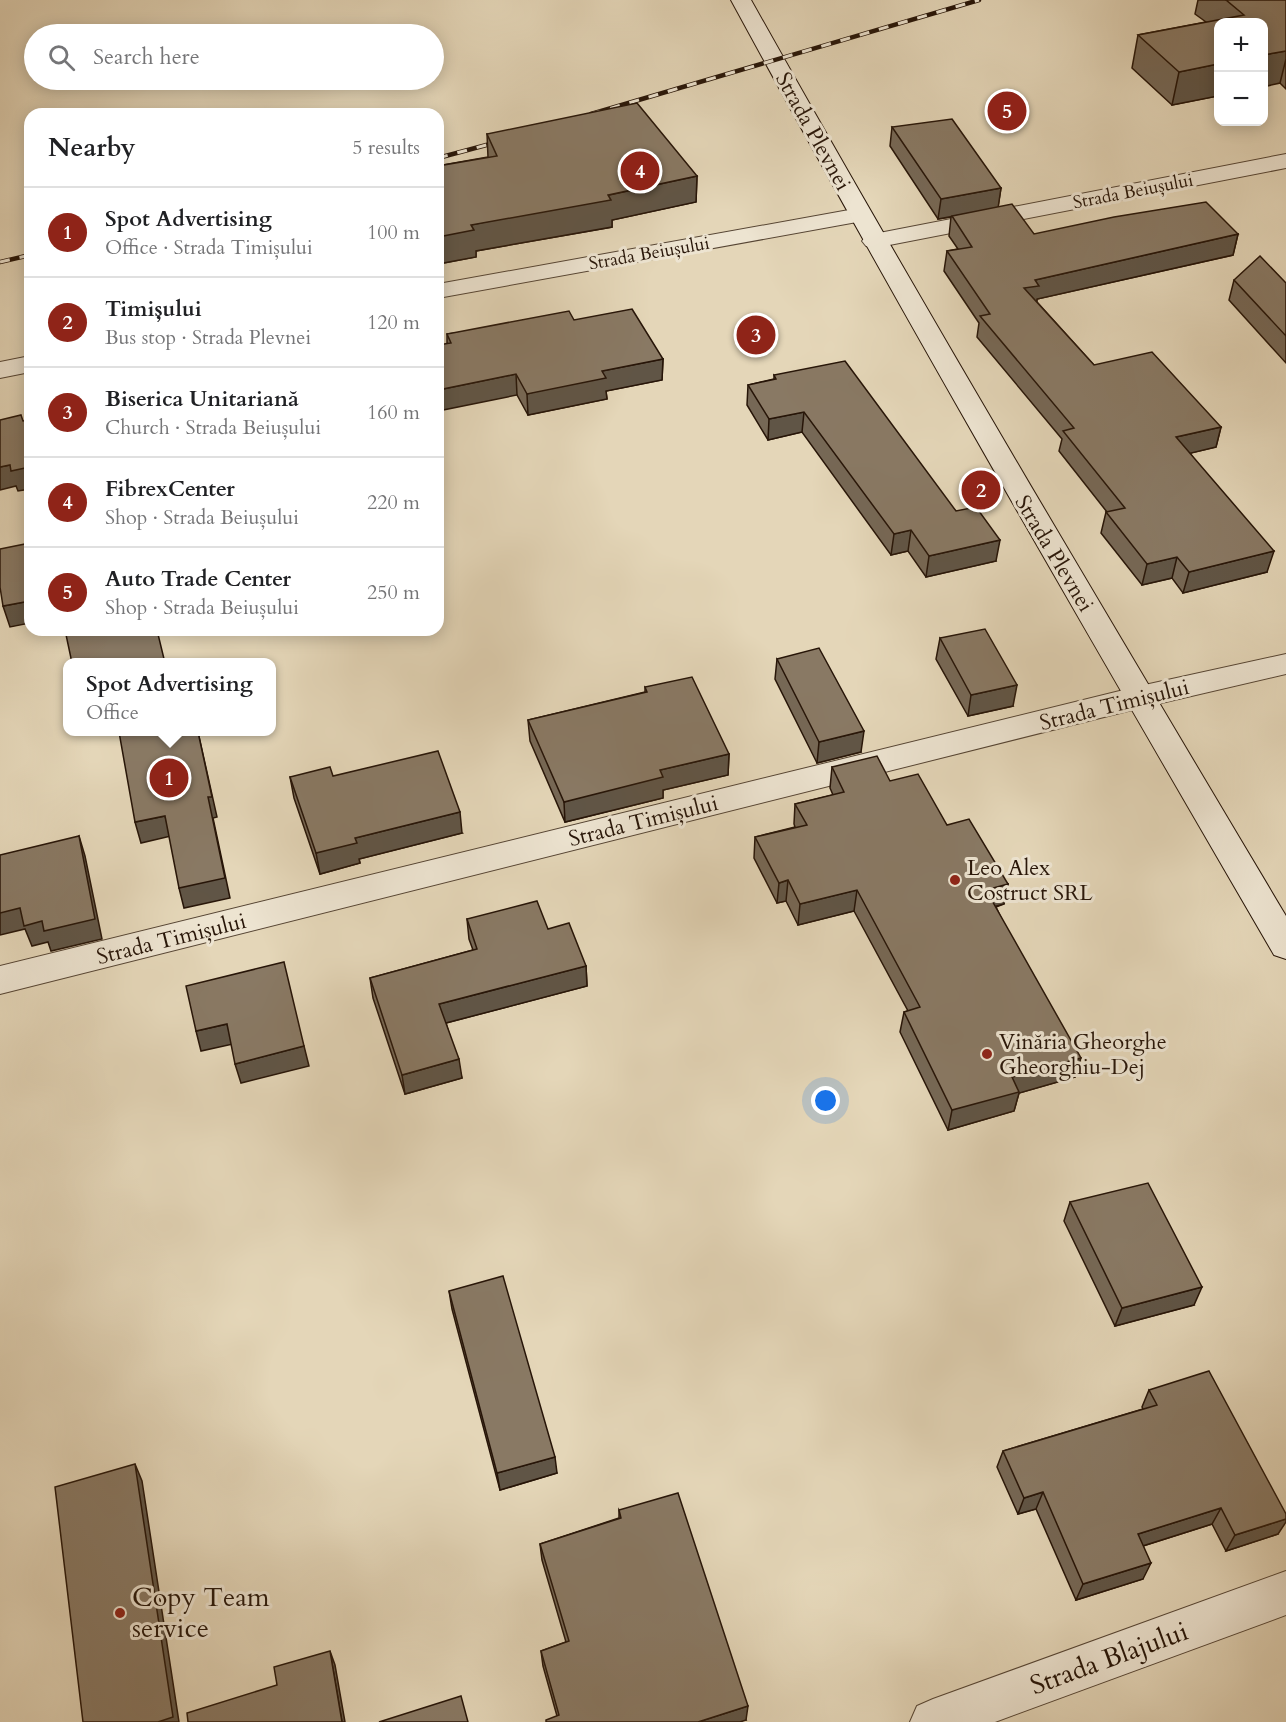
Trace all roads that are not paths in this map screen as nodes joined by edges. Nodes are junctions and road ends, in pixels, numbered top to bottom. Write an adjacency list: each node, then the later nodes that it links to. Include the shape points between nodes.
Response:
1 (741, 0): 3 (street, Strada Plevnei)
2 (1286, 161): 4 (street, Strada Beiușului)
3 (860, 215): 4 (street, Strada Plevnei); 5 (street, Strada Beiușului)
4 (874, 241): 9 (street, Strada Plevnei)
5 (444, 290)
6 (24, 365): 7 (street)
7 (0, 370)
8 (1286, 664): 9 (street, Strada Timișului)
9 (1140, 697): 10 (street, Strada Plevnei); 11 (street, Strada Timișului)
10 (1286, 946)
11 (0, 980)
12 (1286, 1593): 13 (street, Strada Blajului)
13 (933, 1722)

